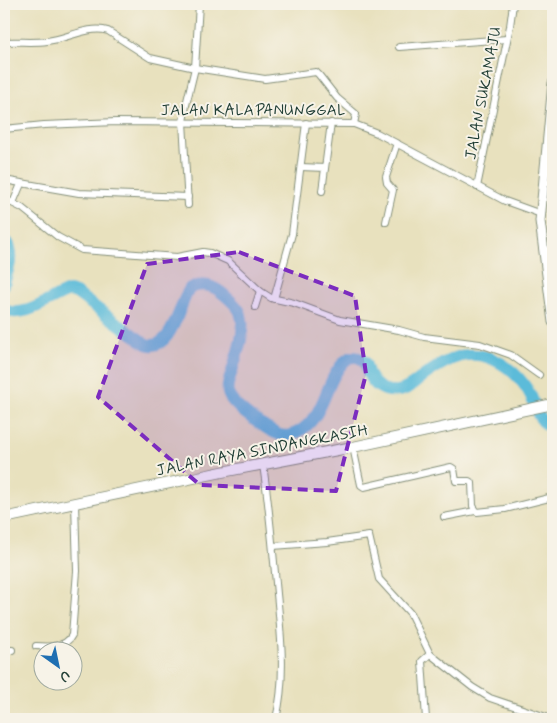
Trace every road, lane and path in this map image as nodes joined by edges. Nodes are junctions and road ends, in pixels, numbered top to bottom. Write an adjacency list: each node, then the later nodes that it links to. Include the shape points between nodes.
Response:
1 (199, 4): 6 (street)
2 (513, 4): 3 (street, JALAN SUKAMAJU)
3 (507, 39): 5 (street); 21 (street, JALAN SUKAMAJU)
4 (4, 42): 6 (street, via 50,41 102,29 150,58)
5 (399, 47)
6 (195, 68): 9 (street, via 265,80 316,72); 10 (street)
7 (553, 84): 8 (main road)
8 (552, 112): 18 (main road)
9 (355, 118): 12 (street, JALAN KALAPANUNGGAL); 14 (street, JALAN KALAPANUNGGAL)
10 (183, 122): 11 (street, JALAN KALAPANUNGGAL); 13 (street, JALAN KALAPANUNGGAL); 23 (street)
11 (306, 123): 12 (street, JALAN KALAPANUNGGAL); 15 (street)
12 (331, 123): 16 (street)
13 (4, 129)
14 (396, 143): 21 (street, JALAN KALAPANUNGGAL); 28 (street, via 386,177 393,190)
15 (301, 167): 16 (street); 30 (street, via 291,241)
16 (325, 168): 22 (street)
17 (4, 180): 19 (street)
18 (543, 182): 20 (street); 27 (main road)
19 (21, 184): 23 (street, via 79,193); 25 (street)
20 (553, 184)
21 (477, 187): 27 (street, JALAN KALAPANUNGGAL, via 505,202)
22 (322, 191)
23 (188, 197): 26 (street)
24 (4, 202): 25 (street)
25 (14, 202): 29 (street, via 58,237 82,250 177,257 210,253 230,263)
26 (188, 205)
27 (541, 214): 32 (main road)
28 (386, 222)
29 (260, 291): 30 (street); 31 (street)
30 (274, 298): 33 (street, via 340,320 488,346 511,355)
31 (255, 307)
32 (553, 322)
33 (539, 375)
34 (553, 404): 35 (highway, JALAN RAYA SINDANGKASIH)
35 (353, 447): 36 (highway, JALAN RAYA SINDANGKASIH); 39 (street, via 364,488 452,467 456,481 472,483)
36 (263, 465): 38 (highway, JALAN RAYA SINDANGKASIH); 42 (street)
37 (553, 498): 39 (street, via 504,509)
38 (75, 503): 41 (highway, JALAN RAYA SINDANGKASIH); 43 (street, via 77,571)
39 (475, 511): 40 (street)
40 (444, 517)
41 (4, 518)
42 (273, 546): 46 (street, via 369,536 379,579 410,613); 47 (street, via 282,643)
43 (69, 640)
44 (4, 650): 45 (street)
45 (12, 650)
46 (430, 654): 48 (street, via 422,661); 49 (street, via 490,698)
47 (276, 719)
48 (426, 719)
49 (552, 719)

